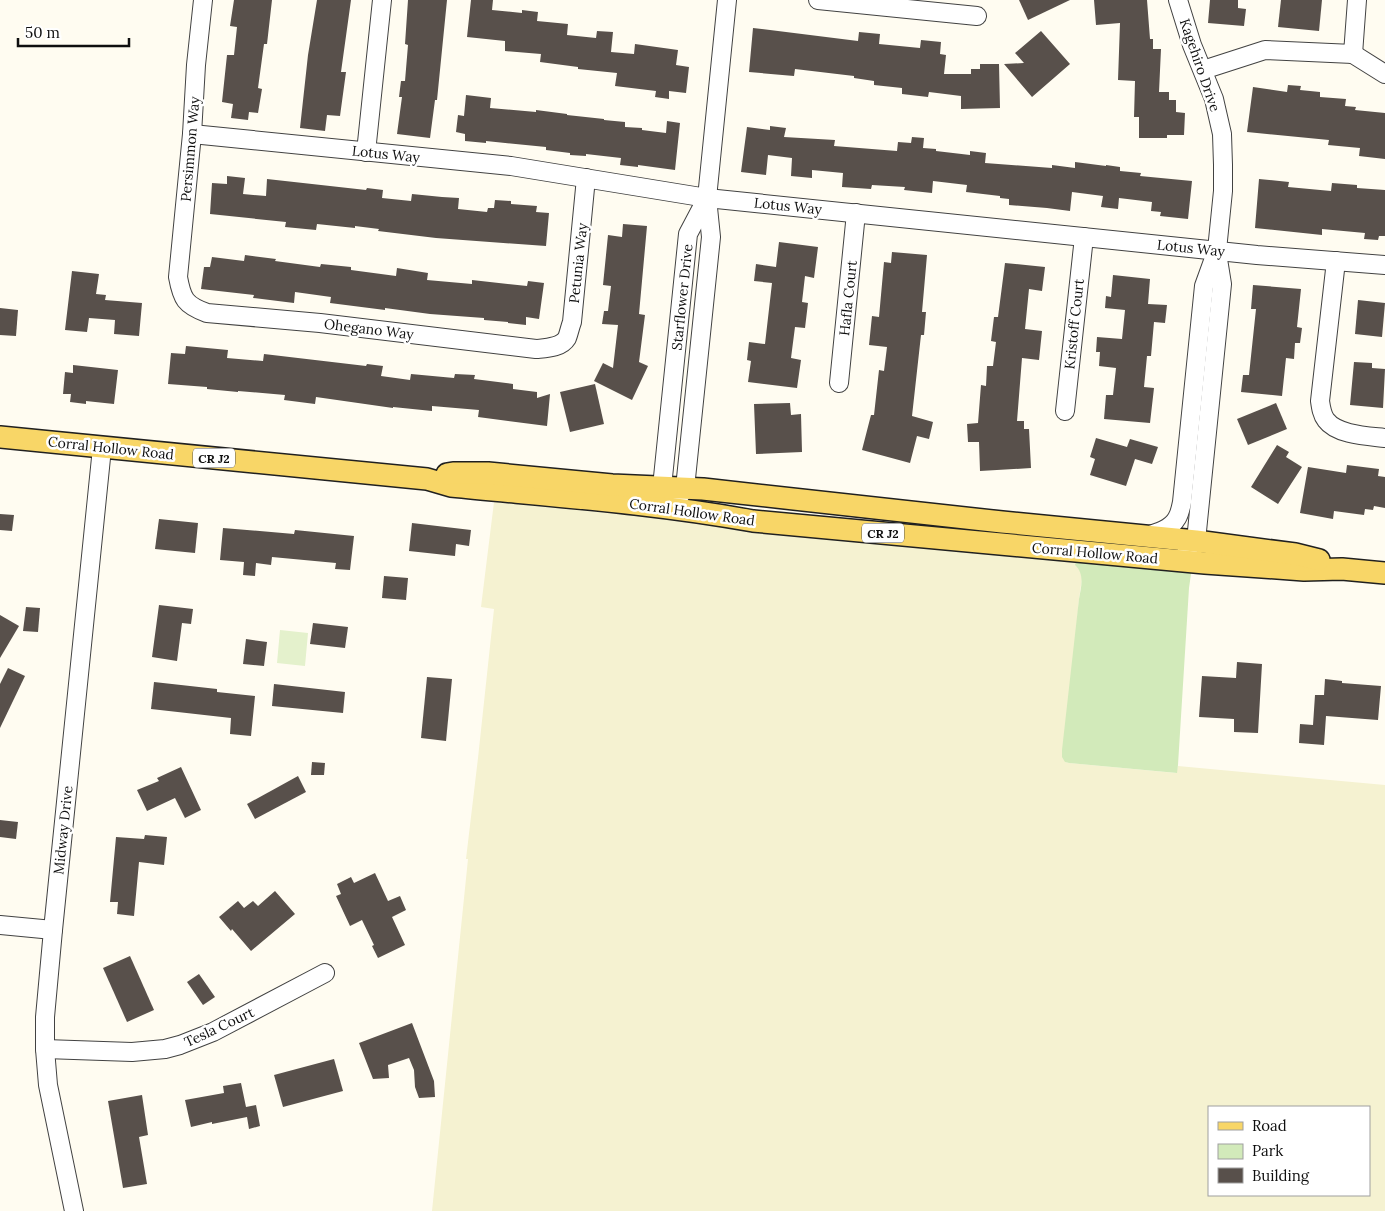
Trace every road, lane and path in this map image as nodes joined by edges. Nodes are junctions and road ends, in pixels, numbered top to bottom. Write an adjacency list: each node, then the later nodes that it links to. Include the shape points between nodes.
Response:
1 (203, 0): 11 (street, Persimmon Way)
2 (382, 0): 12 (street)
3 (727, 0): 14 (street, Starflower Drive)
4 (818, 0): 7 (street)
5 (1178, 0): 9 (street, Kagehiro Drive)
6 (1358, 0): 8 (street)
7 (977, 16)
8 (1353, 54): 9 (street, via 1265,50); 10 (street)
9 (1202, 70): 17 (street, Kagehiro Drive, via 1214,99 1222,134 1223,191)
10 (1385, 74)
11 (192, 134): 12 (street, Lotus Way); 20 (street, Persimmon Way, via 178,277)
12 (366, 152): 13 (street, Lotus Way, via 511,166)
13 (586, 178): 14 (street, Lotus Way); 21 (street, Petunia Way, via 572,322 566,339)
14 (707, 198): 15 (street, Lotus Way); 28 (street, Starflower Drive, via 688,234); 29 (street, via 711,237)
15 (856, 213): 16 (street, Lotus Way); 22 (street, Hafla Court)
16 (1084, 237): 17 (street, Lotus Way); 23 (street, Kristoff Court)
17 (1217, 250): 18 (street, Lotus Way); 31 (street, via 1204,286 1182,502 1171,525 1161,532); 32 (street, via 1222,284)
18 (1336, 261): 19 (street, Lotus Way); 25 (street, via 1320,402 1322,413 1326,421 1344,432)
19 (1385, 265)
20 (183, 297): 21 (street, Ohegano Way, via 194,308 207,313 536,349)
21 (559, 344)
22 (839, 384)
23 (1065, 410)
24 (0, 437): 26 (main road, Corral Hollow Road / CR J2)
25 (1385, 438)
26 (102, 448): 27 (main road, Corral Hollow Road / CR J2); 37 (street, Midway Drive)
27 (427, 479): 28 (main road, via 453,473 488,473); 30 (main road, Corral Hollow Road / CR J2, via 451,486)
28 (662, 487): 29 (main road); 30 (street, Starflower Drive)
29 (685, 488): 30 (street); 31 (main road)
30 (671, 508): 33 (main road, Corral Hollow Road / CR J2, via 753,521)
31 (1144, 536): 32 (main road)
32 (1196, 541): 33 (street, via 1181,552 1022,539); 34 (main road, via 1295,554)
33 (982, 542): 34 (main road, Corral Hollow Road / CR J2, via 1205,563 1304,570)
34 (1342, 568): 35 (main road, Corral Hollow Road / CR J2)
35 (1385, 573)
36 (0, 925): 37 (street)
37 (53, 930): 39 (street, Midway Drive)
38 (325, 973): 39 (street, Tesla Court, via 213,1032 180,1045 132,1052)
39 (45, 1049): 40 (street, Midway Drive, via 52,1105)
40 (74, 1211)

